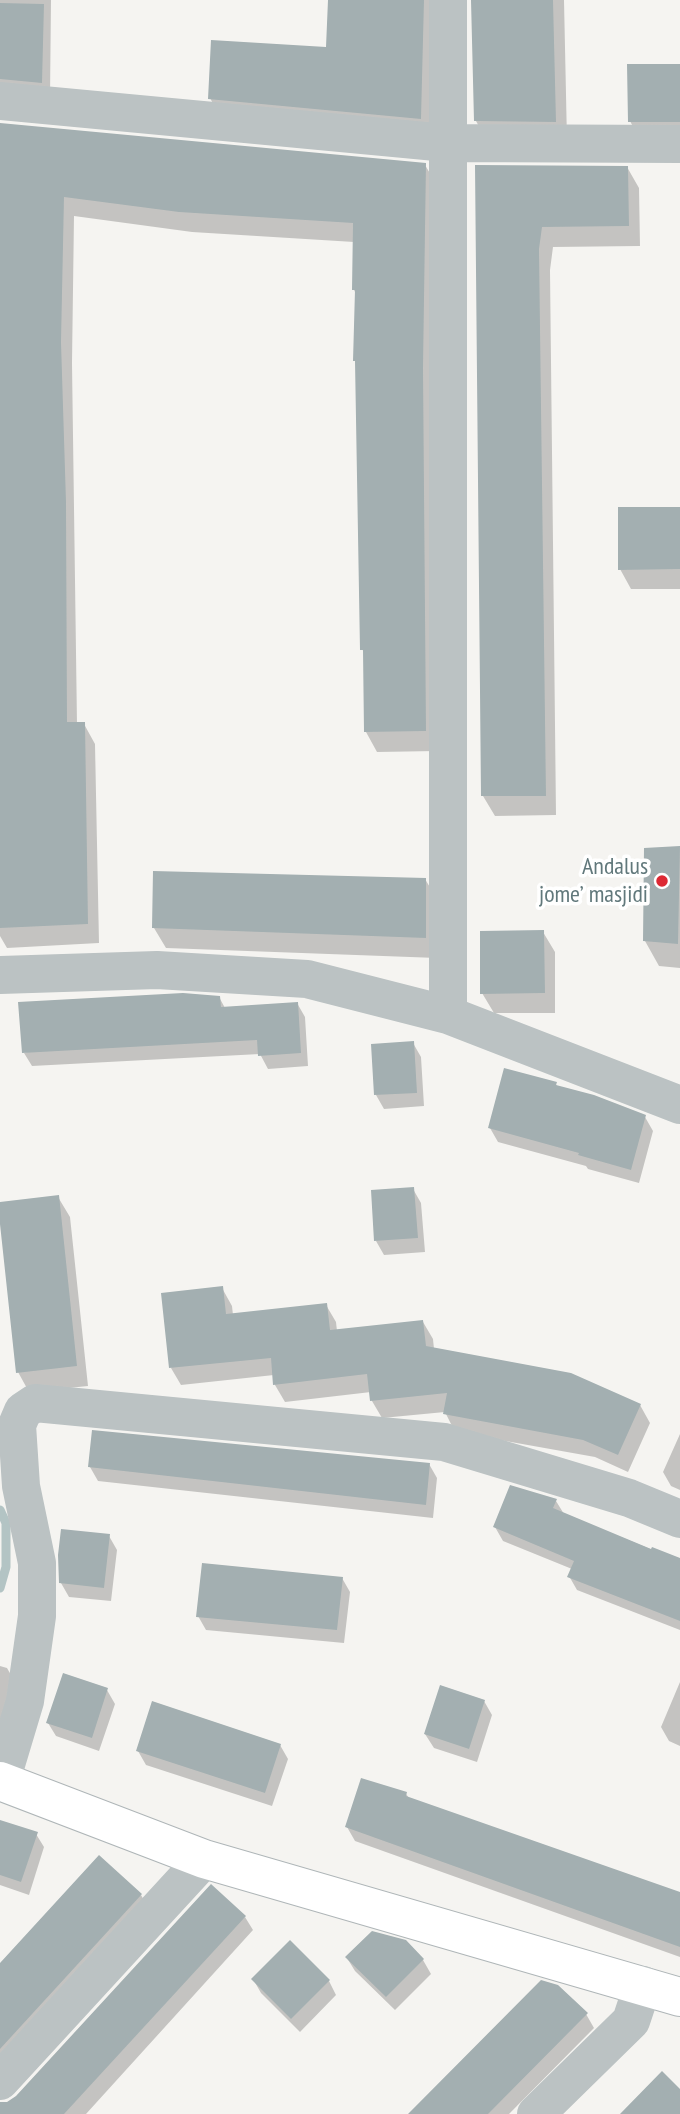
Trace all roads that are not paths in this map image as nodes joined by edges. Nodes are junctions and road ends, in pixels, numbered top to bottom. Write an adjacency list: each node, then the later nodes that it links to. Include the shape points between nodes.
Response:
1 (448, 0): 3 (street)
2 (0, 101): 3 (street)
3 (447, 143): 4 (street); 6 (street)
4 (680, 144)
5 (0, 975): 6 (street, via 157,970 307,979)
6 (448, 1015): 7 (street)
7 (680, 1105)
8 (680, 1519): 9 (street, via 629,1498 444,1442 36,1403 23,1410 17,1425 21,1486 37,1563 37,1616 25,1702)
9 (0, 1781): 10 (main road)
10 (204, 1859): 11 (main road); 13 (street)
11 (643, 1985): 12 (main road); 14 (street, via 631,2021)
12 (680, 1997)
13 (0, 2081)
14 (536, 2114)

